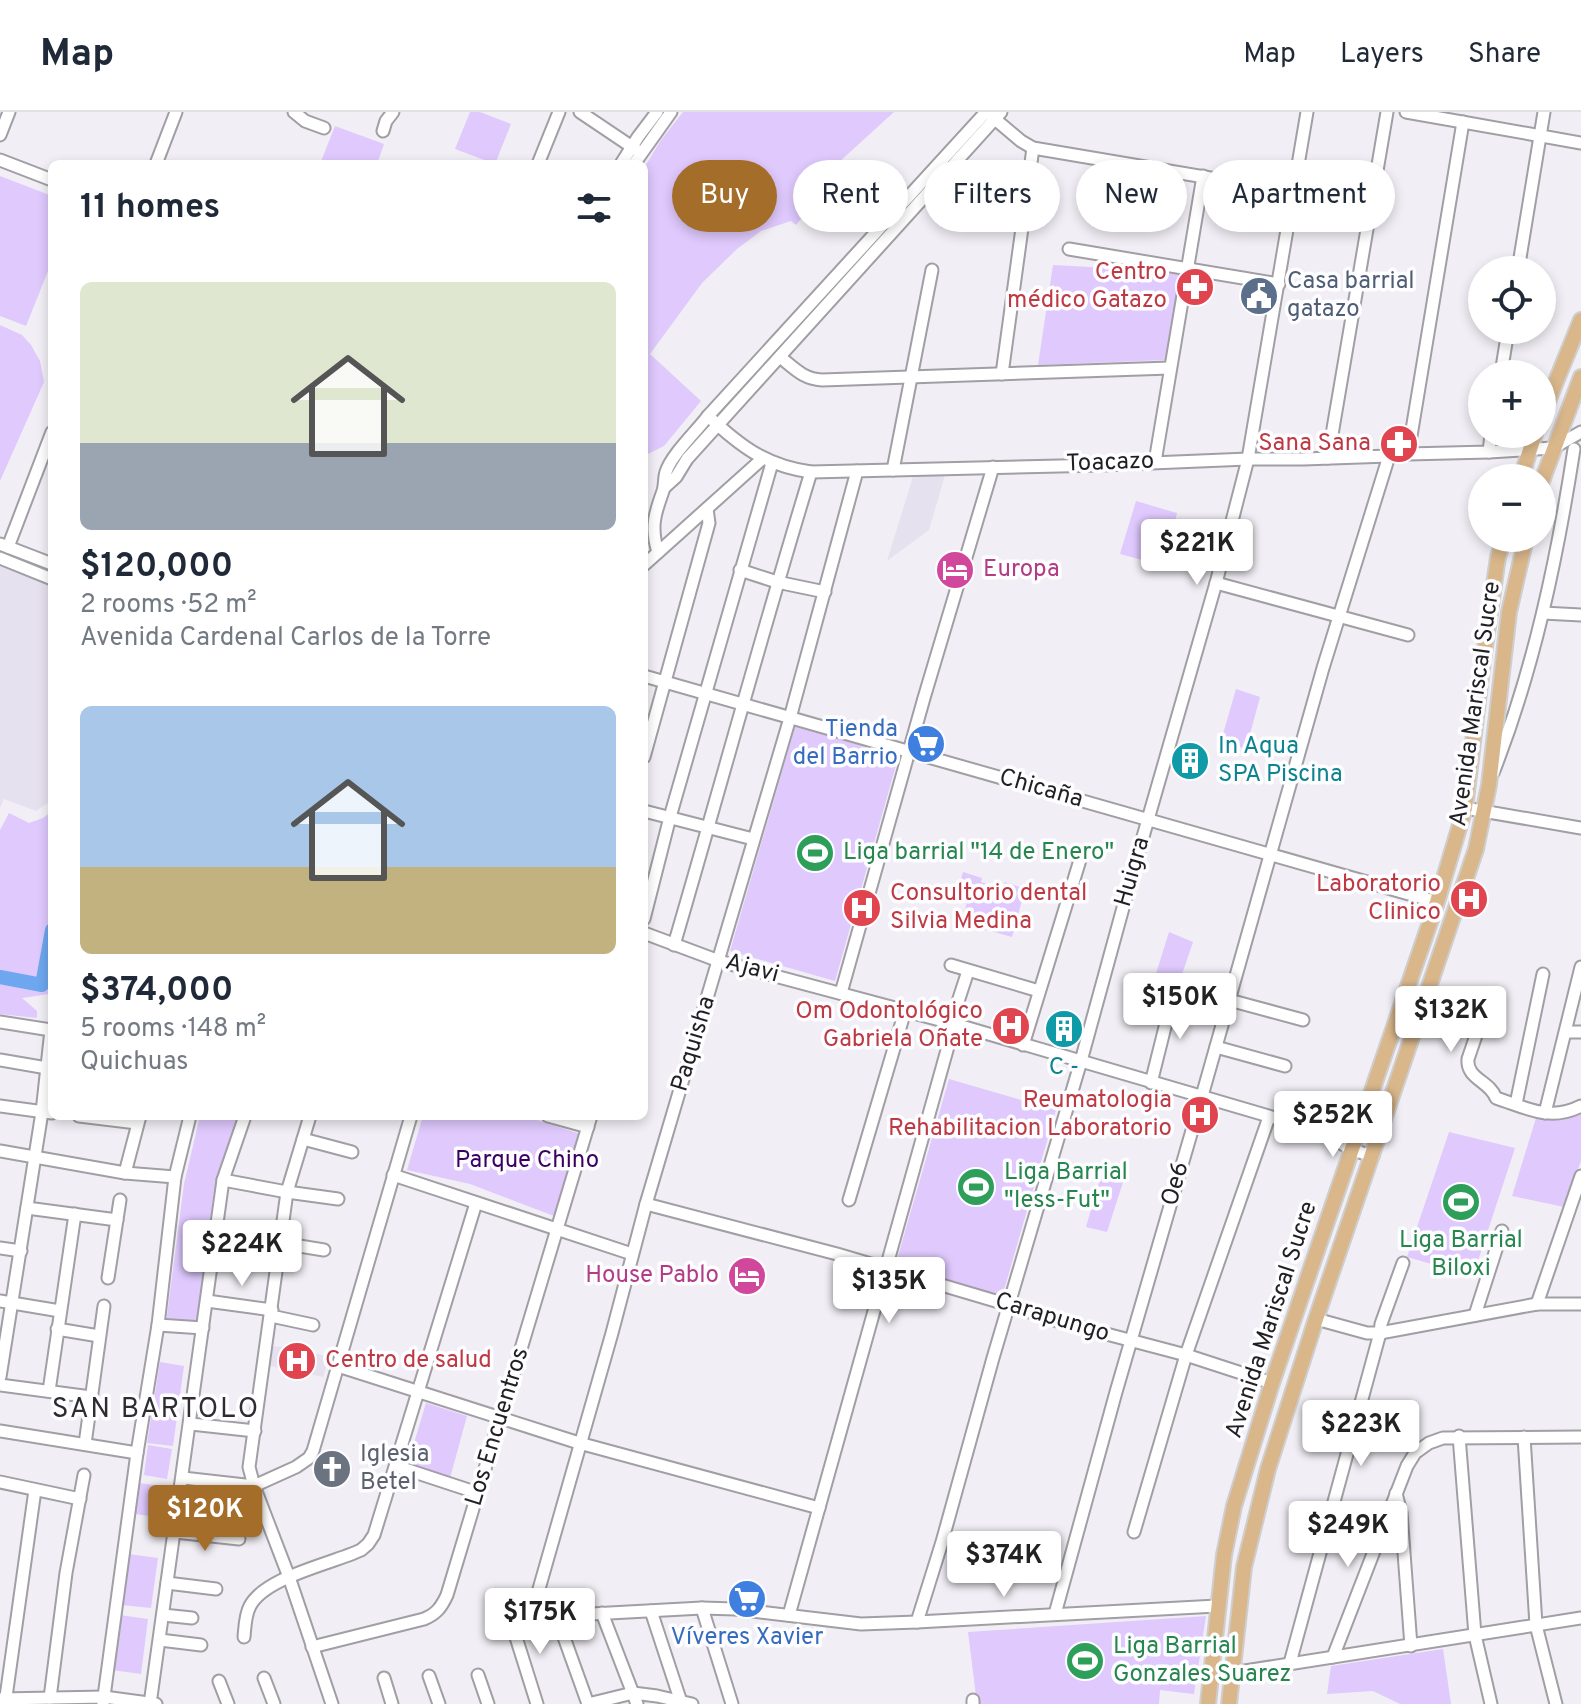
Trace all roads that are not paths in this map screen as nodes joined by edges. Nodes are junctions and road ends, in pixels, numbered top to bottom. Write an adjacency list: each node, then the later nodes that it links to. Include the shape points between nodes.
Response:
1 (9, 112): 18 (street)
2 (176, 112): 23 (street)
3 (294, 112): 15 (street)
4 (393, 112): 16 (street)
5 (559, 112): 24 (street)
6 (580, 112): 21 (street)
7 (657, 112): 21 (street)
8 (671, 112): 21 (street)
9 (1307, 112): 25 (street, Huigra)
10 (1387, 112): 53 (street)
11 (1406, 112): 14 (street)
12 (1544, 112): 17 (street)
13 (992, 114): 20 (street); 35 (street); 41 (street)
14 (1463, 122): 17 (street); 51 (street)
15 (324, 128)
16 (383, 131)
17 (1540, 134): 19 (street); 30 (street)
18 (0, 135)
19 (1581, 143)
20 (1033, 148): 26 (street); 37 (street)
21 (635, 154)
22 (0, 160): 27 (street)
23 (158, 160)
24 (540, 160)
25 (1299, 160)
26 (1203, 176): 31 (street)
27 (48, 178)
28 (1287, 232): 33 (street, Huigra)
29 (1069, 249): 31 (street)
30 (1520, 256)
31 (1187, 267): 33 (street); 36 (street)
32 (932, 270): 38 (street)
33 (1279, 284): 54 (street, Huigra)
34 (1581, 320): 40 (main road)
35 (780, 357): 38 (street, via 811,379); 41 (street)
36 (1170, 368): 37 (street); 56 (street)
37 (1002, 374): 38 (street)
38 (911, 378): 60 (street)
39 (1581, 379): 44 (main road)
40 (1556, 382)
41 (713, 421): 55 (street, Toacazo); 65 (street, via 675,456 666,473 654,520)
42 (1581, 432): 45 (street)
43 (48, 441): 64 (street)
44 (1556, 441)
45 (1556, 446)
46 (1489, 448): 50 (street)
47 (1553, 448): 48 (street, Toacazo); 58 (main road)
48 (1529, 449): 50 (street, Toacazo); 57 (main road)
49 (1574, 449): 76 (street)
50 (1489, 452): 51 (street, Toacazo)
51 (1408, 454): 52 (street, Toacazo)
52 (1389, 456): 53 (street, Toacazo); 78 (street, Oe6)
53 (1328, 458): 54 (street, Toacazo)
54 (1248, 459): 56 (street, Toacazo); 74 (street, Huigra)
55 (767, 461): 62 (street, Toacazo); 63 (street); 71 (street)
56 (1155, 462): 59 (street, Toacazo)
57 (1525, 464)
58 (1548, 464)
59 (993, 467): 60 (street, Toacazo); 86 (street)
60 (893, 470): 61 (street, Toacazo)
61 (857, 471): 62 (street, Toacazo); 75 (street, Paquisha)
62 (811, 472): 73 (street)
63 (707, 509): 65 (street); 81 (street, via 709,523)
64 (4, 545): 70 (street)
65 (658, 552): 69 (street)
66 (1500, 552): 88 (main road, Avenida Mariscal Sucre)
67 (1523, 552): 87 (main road, Avenida Mariscal Sucre, via 1509,612)
68 (0, 558): 72 (street)
69 (648, 561)
70 (48, 562)
71 (740, 570): 73 (street); 82 (street)
72 (48, 577)
73 (777, 582): 75 (street); 83 (street)
74 (1216, 583): 78 (street); 92 (street, Huigra)
75 (825, 592): 84 (street, Paquisha)
76 (1543, 613): 77 (street); 87 (street)
77 (1581, 615)
78 (1339, 616): 79 (street); 96 (street, Oe6)
79 (1408, 635)
80 (648, 677): 81 (street, Chicaña)
81 (665, 682): 82 (street, Chicaña); 85 (street)
82 (705, 694): 83 (street, Chicaña); 91 (street)
83 (744, 705): 84 (street, Chicaña); 93 (street)
84 (790, 718): 86 (street, Chicaña); 95 (street, Paquisha)
85 (648, 743)
86 (909, 752): 92 (street, Chicaña); 109 (street)
87 (1489, 785): 89 (main road, Avenida Mariscal Sucre)
88 (1465, 808): 89 (street); 98 (main road, Avenida Mariscal Sucre)
89 (1485, 811): 94 (street); 142 (main road, Avenida Mariscal Sucre)
90 (648, 812): 91 (street)
91 (670, 817): 93 (street); 99 (street)
92 (1148, 820): 96 (street, Chicaña); 123 (street, Huigra)
93 (709, 827): 95 (street); 101 (street)
94 (1581, 828)
95 (753, 839): 102 (street, Paquisha)
96 (1270, 855): 98 (street, Chicaña); 110 (street, Oe6)
97 (1080, 860): 107 (street)
98 (1437, 902): 140 (main road, Avenida Mariscal Sucre)
99 (648, 903)
100 (648, 935): 101 (street, Ajavi)
101 (674, 945): 102 (street, Ajavi)
102 (719, 961): 109 (street, Ajavi); 159 (street, Paquisha)
103 (951, 965): 105 (street)
104 (1581, 967): 117 (street)
105 (968, 971): 107 (street); 115 (street)
106 (1543, 974): 128 (street)
107 (1039, 991): 119 (street)
108 (1174, 991): 126 (street)
109 (841, 993): 112 (street, Ajavi)
110 (1229, 1000): 113 (street); 120 (street, Oe6)
111 (1487, 1003): 128 (street, via 1467,1066 1496,1098)
112 (905, 1011): 115 (street, Ajavi); 157 (street)
113 (1303, 1020)
114 (0, 1022): 116 (street)
115 (952, 1024): 119 (street, Ajavi); 171 (street)
116 (48, 1030)
117 (1566, 1032): 118 (street); 132 (street)
118 (1581, 1032)
119 (1023, 1045): 123 (street, Ajavi)
120 (1216, 1047): 124 (street); 127 (street, Oe6)
121 (48, 1058): 125 (street)
122 (0, 1060): 125 (street)
123 (1081, 1061): 126 (street, Ajavi); 177 (street, Huigra)
124 (1285, 1066)
125 (47, 1068): 131 (street)
126 (1151, 1083): 127 (street, Ajavi)
127 (1202, 1096): 133 (street, Ajavi); 190 (street, Oe6)
128 (1516, 1104): 132 (street)
129 (0, 1106): 131 (street)
130 (1581, 1106): 132 (street, via 1561,1114)
131 (47, 1113): 148 (street)
132 (1545, 1113)
133 (1269, 1117): 141 (street, Ajavi); 191 (street)
134 (139, 1120): 149 (street)
135 (189, 1120): 152 (street)
136 (244, 1120): 153 (street)
137 (309, 1120): 143 (street)
138 (410, 1120): 150 (street)
139 (590, 1122): 163 (street, Los Encuentros)
140 (1360, 1129): 141 (street, Ajavi); 142 (street, Ajavi); 144 (main road, Avenida Mariscal Sucre)
141 (1323, 1132): 144 (street, Ajavi)
142 (1380, 1135): 147 (main road, Avenida Mariscal Sucre)
143 (303, 1139): 146 (street); 154 (street)
144 (1352, 1150): 147 (street, Ajavi); 194 (main road, Avenida Mariscal Sucre)
145 (0, 1151): 148 (street)
146 (352, 1152)
147 (1373, 1156): 182 (main road, Avenida Mariscal Sucre)
148 (35, 1157): 149 (street); 160 (street)
149 (125, 1173): 152 (street)
150 (393, 1175): 158 (street); 192 (street)
151 (1581, 1176): 175 (street)
152 (175, 1177): 183 (street)
153 (223, 1180): 154 (street); 173 (street)
154 (287, 1192): 155 (street); 165 (street)
155 (338, 1199)
156 (120, 1200): 162 (street)
157 (849, 1200)
158 (476, 1203): 163 (street); 197 (street)
159 (646, 1204): 169 (street, Paquisha); 171 (street, Carapungo)
160 (27, 1208): 161 (street); 168 (street)
161 (75, 1214): 162 (street); 179 (street)
162 (117, 1220): 172 (street)
163 (556, 1228): 169 (street); 199 (street, Los Encuentros)
164 (1502, 1231): 181 (street)
165 (281, 1243): 167 (street); 180 (street)
166 (0, 1248): 168 (street)
167 (324, 1250)
168 (21, 1251): 174 (street)
169 (632, 1254): 206 (street, Paquisha)
170 (1403, 1263): 187 (street)
171 (886, 1268): 177 (street, Carapungo); 218 (street)
172 (108, 1278)
173 (207, 1301): 180 (street); 185 (street)
174 (6, 1302): 179 (street); 189 (street)
175 (1537, 1304): 176 (street); 181 (street)
176 (1581, 1304)
177 (1009, 1305): 190 (street, Carapungo); 236 (street, Huigra)
178 (104, 1306): 188 (street)
179 (60, 1311): 186 (street)
180 (271, 1313): 184 (street); 202 (street)
181 (1475, 1315): 187 (street)
182 (1316, 1319): 187 (street); 246 (main road, Avenida Mariscal Sucre, via 1268,1469 1244,1567)
183 (158, 1325): 185 (street); 208 (street)
184 (313, 1325)
185 (203, 1328): 200 (street)
186 (57, 1329): 188 (street); 196 (street)
187 (1380, 1333): 245 (street)
188 (99, 1336): 198 (street)
189 (3, 1339): 193 (street)
190 (1130, 1341): 191 (street, Carapungo); 229 (street, Oe6)
191 (1186, 1355): 194 (street, Carapungo); 220 (street)
192 (338, 1366): 197 (street); 213 (street, via 309,1458)
193 (0, 1377)
194 (1272, 1383): 225 (main road, Avenida Mariscal Sucre, via 1234,1506)
195 (0, 1385): 196 (street)
196 (49, 1391): 198 (street)
197 (418, 1392): 199 (street); 209 (street)
198 (91, 1397): 207 (street)
199 (501, 1418): 206 (street); 215 (street, Los Encuentros)
200 (191, 1424): 202 (street); 211 (street)
201 (0, 1431): 207 (street)
202 (255, 1431): 213 (street, via 249,1467)
203 (1459, 1436): 204 (street); 216 (street, via 1429,1443 1415,1453); 238 (street)
204 (1524, 1437): 205 (street); 237 (street)
205 (1581, 1437)
206 (579, 1443): 218 (street); 233 (street, Paquisha)
207 (85, 1444): 208 (street)
208 (137, 1453): 255 (street)
209 (396, 1466): 215 (street); 222 (street, via 368,1544)
210 (84, 1475): 217 (street)
211 (183, 1478): 213 (street); 219 (street)
212 (0, 1482): 214 (street)
213 (254, 1486): 222 (street)
214 (35, 1490): 217 (street); 254 (street)
215 (478, 1493): 243 (street, Los Encuentros, via 440,1609 424,1619)
216 (1396, 1493): 242 (street); 244 (street)
217 (80, 1499): 253 (street)
218 (819, 1508): 232 (street)
219 (175, 1532): 221 (street); 223 (street)
220 (1134, 1532)
221 (239, 1539)
222 (289, 1577): 239 (street, via 257,1596 246,1616); 243 (street)
223 (167, 1583): 224 (street); 230 (street)
224 (216, 1589)
225 (1217, 1606): 229 (street); 267 (main road, Avenida Mariscal Sucre)
226 (702, 1608): 227 (street); 232 (street); 266 (street)
227 (651, 1611): 228 (street); 256 (street)
228 (602, 1613): 231 (street); 252 (street)
229 (1055, 1614): 236 (street)
230 (163, 1615): 234 (street); 240 (street)
231 (556, 1615): 233 (street); 265 (street)
232 (789, 1615): 236 (street, via 861,1624)
233 (531, 1617): 264 (street, via 505,1618)
234 (192, 1618)
235 (1581, 1618): 237 (street)
236 (917, 1622)
237 (1536, 1625): 238 (street); 270 (street)
238 (1475, 1635): 242 (street); 269 (street)
239 (244, 1637)
240 (160, 1640): 241 (street); 257 (street)
241 (201, 1645)
242 (1411, 1646): 244 (street)
243 (312, 1647): 260 (street)
244 (1333, 1657): 245 (street)
245 (1290, 1663): 246 (street)
246 (1232, 1673): 268 (main road, Avenida Mariscal Sucre)
247 (478, 1675): 263 (street)
248 (429, 1676): 262 (street)
249 (264, 1678): 259 (street)
250 (384, 1678): 261 (street)
251 (219, 1681): 258 (street)
252 (635, 1699): 256 (street, via 657,1696); 265 (street)
253 (44, 1700): 254 (street); 255 (street)
254 (3, 1701)
255 (104, 1701): 257 (street)
256 (687, 1703)
257 (152, 1704)
258 (228, 1704)
259 (274, 1704)
260 (332, 1704)
261 (392, 1704)
262 (439, 1704)
263 (488, 1704)
264 (537, 1704)
265 (588, 1704)
266 (732, 1704)
267 (1208, 1704)
268 (1229, 1704)
269 (1491, 1704)
270 (1556, 1704)

